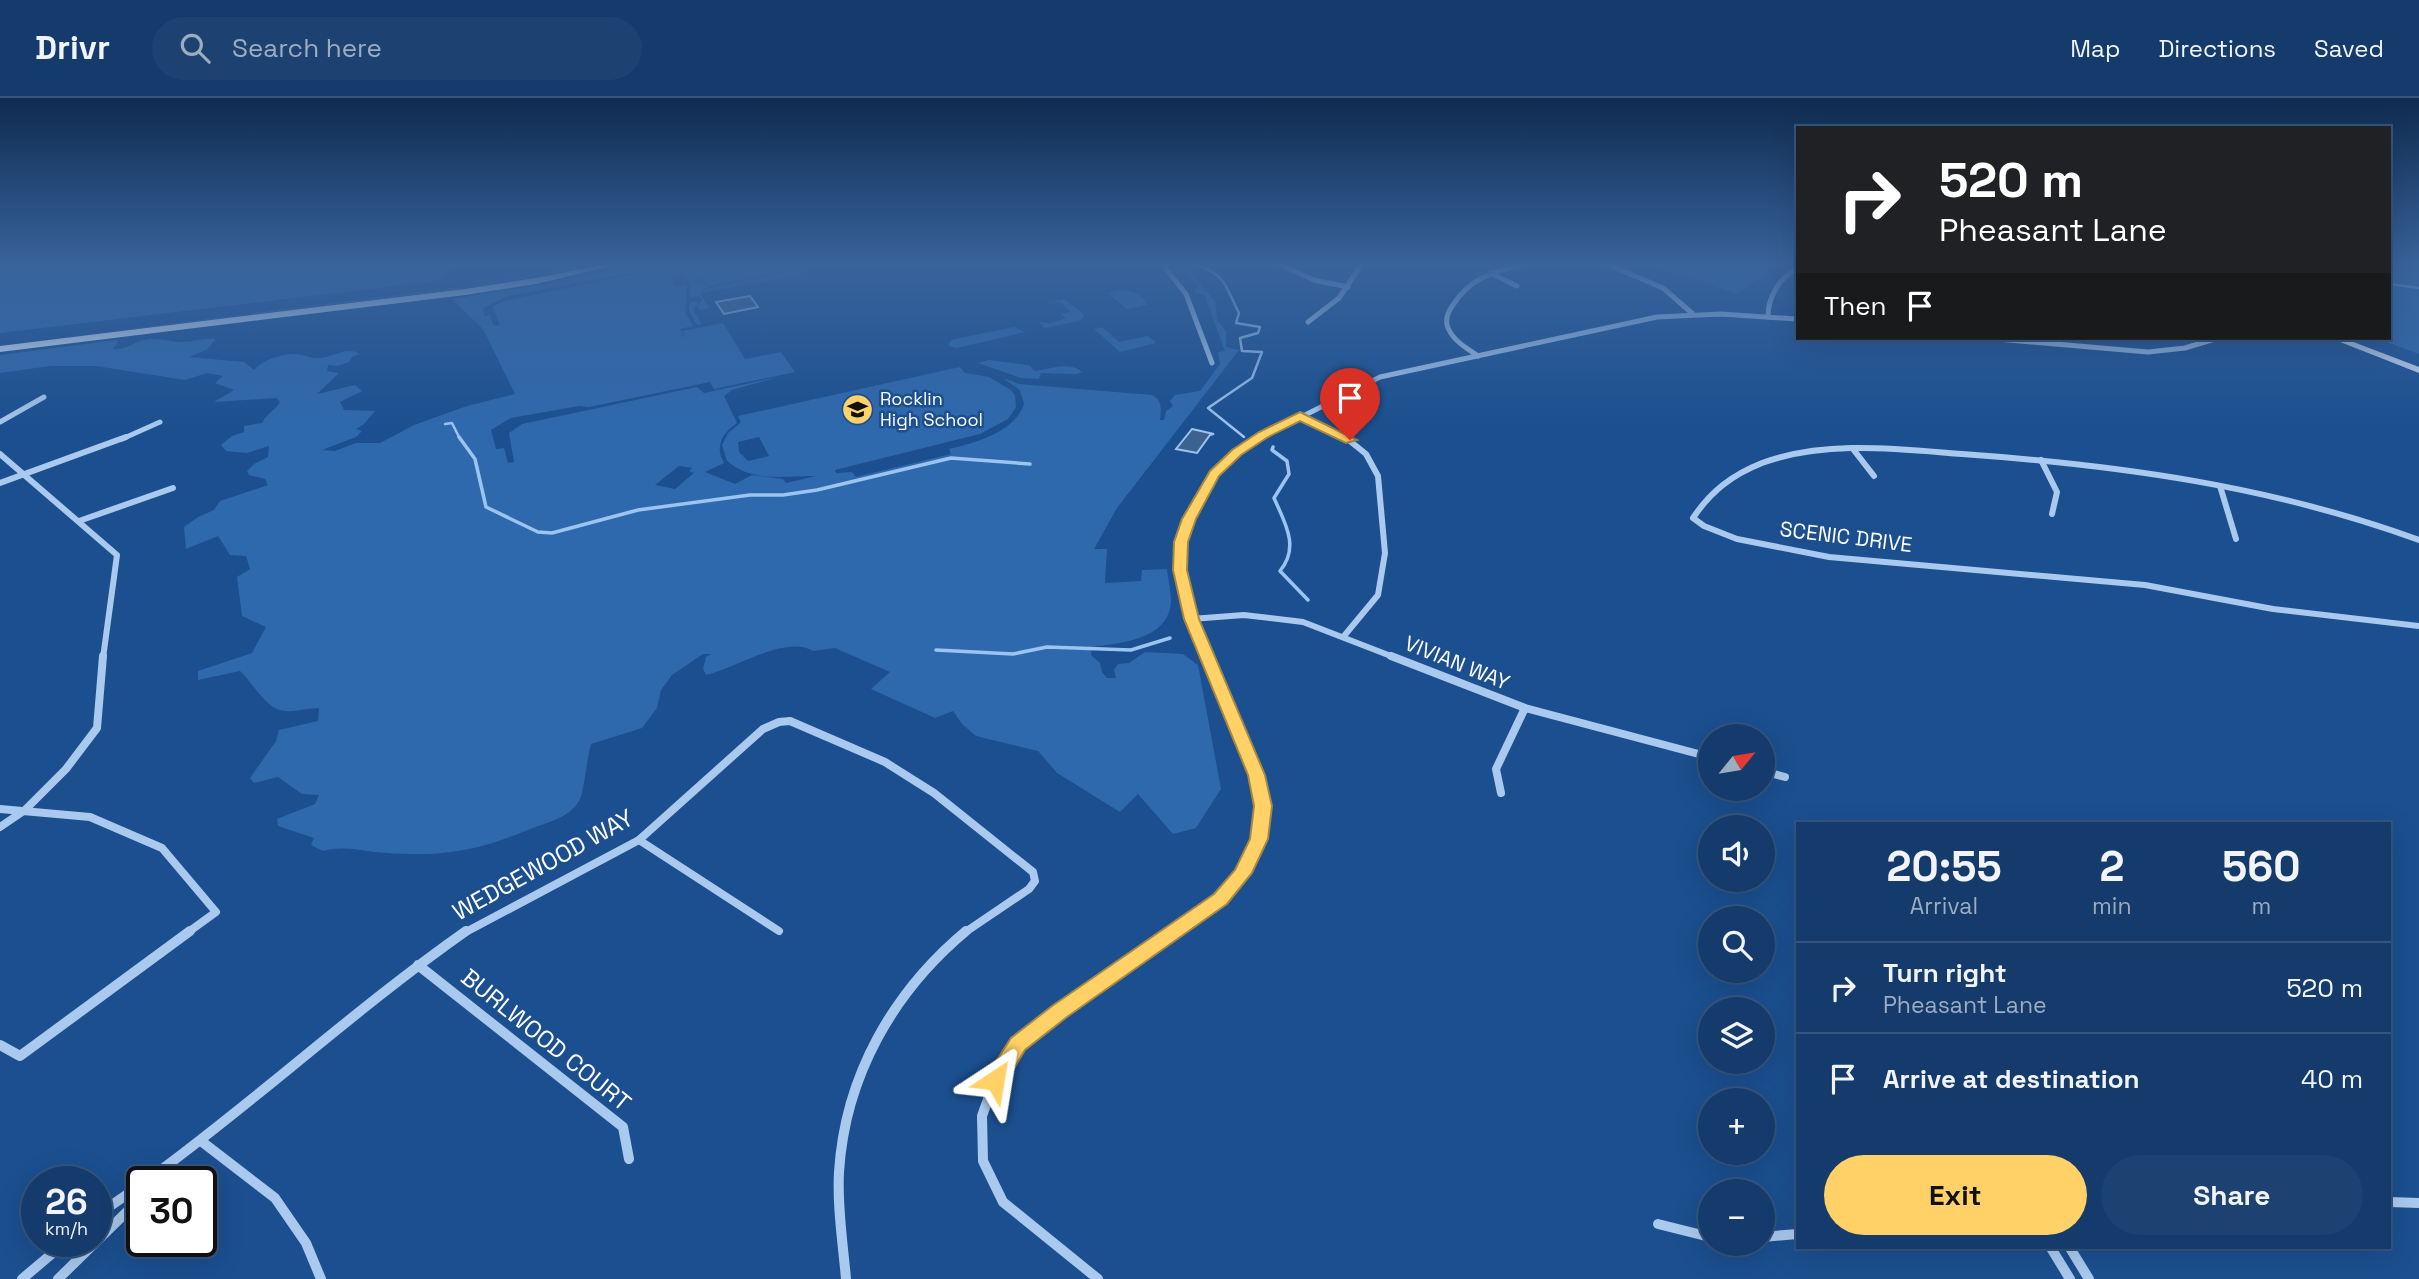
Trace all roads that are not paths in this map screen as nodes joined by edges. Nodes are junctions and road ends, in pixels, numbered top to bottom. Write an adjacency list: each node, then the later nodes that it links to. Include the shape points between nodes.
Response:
1 (170, 320): 12 (main road)
2 (236, 320): 13 (main road)
3 (1196, 320): 16 (street)
4 (1312, 320): 7 (street)
5 (1447, 320): 14 (street, via 1453,335)
6 (1639, 320): 14 (street)
7 (1308, 322)
8 (2009, 340): 9 (street, via 2148,352)
9 (2211, 340)
10 (2340, 340): 17 (main road)
11 (2363, 340): 15 (main road)
12 (0, 341)
13 (0, 349)
14 (1478, 356): 19 (street, via 1380,377)
15 (2419, 361)
16 (1212, 363)
17 (2419, 370)
18 (44, 397): 20 (street)
19 (1300, 416): 34 (street, via 1237,453 1214,474 1195,506 1179,553); 36 (street, via 1350,440 1373,463 1378,476 1384,574 1370,608)
20 (0, 422)
21 (160, 422): 25 (street)
22 (1853, 449): 24 (street, SCENIC DRIVE); 26 (street); 35 (street, SCENIC DRIVE, via 1794,456 1738,474 1720,486 1693,518 1707,530 1829,557 2144,584 2273,609)
23 (0, 454): 25 (street)
24 (2041, 460): 28 (street, SCENIC DRIVE); 30 (street, via 2057,485 2059,502)
25 (26, 474): 27 (street); 31 (street)
26 (1874, 476)
27 (0, 483)
28 (2220, 486): 32 (street); 33 (street, SCENIC DRIVE, via 2318,505)
29 (173, 488): 31 (street)
30 (2052, 514)
31 (79, 521): 43 (street, via 117,555 97,727 66,769)
32 (2236, 539)
33 (2419, 540)
34 (1191, 619): 36 (street, VIVIAN WAY, via 1267,616); 65 (street, via 1256,775 1263,806 1259,839 1243,873 1220,899 1018,1044 995,1080 982,1116 983,1161 1003,1202)
35 (2419, 626)
36 (1343, 636): 37 (street, VIVIAN WAY)
37 (1525, 708): 38 (street, VIVIAN WAY); 41 (street, via 1496,769)
38 (1698, 754)
39 (1775, 774): 40 (street)
40 (1785, 777)
41 (1501, 793)
42 (0, 809): 43 (street)
43 (25, 810): 44 (street); 48 (street, via 90,817 162,848 216,912 20,1056)
44 (0, 827)
45 (639, 840): 46 (street); 47 (street, WEDGEWOOD WAY, via 467,931); 69 (street, WEDGEWOOD WAY, via 763,729 784,721 885,762 934,793 1033,872 1035,881 1030,889 979,922 921,973 873,1046 849,1105 842,1137 839,1174)
46 (779, 931)
47 (418, 965): 49 (street, WEDGEWOOD WAY); 50 (street, BURLWOOD COURT, via 623,1127)
48 (0, 1045)
49 (201, 1142): 51 (street, WEDGEWOOD WAY); 68 (street, via 275,1198 306,1243)
50 (629, 1159)
51 (172, 1164): 52 (street, WEDGEWOOD WAY)
52 (169, 1166)
53 (2391, 1202): 54 (street)
54 (2419, 1203)
55 (126, 1213): 57 (street)
56 (112, 1220): 57 (street)
57 (117, 1222): 67 (street)
58 (1658, 1224): 59 (street)
59 (1698, 1234)
60 (1796, 1234): 61 (street)
61 (1775, 1236)
62 (2053, 1249): 70 (street)
63 (2071, 1249): 71 (street)
64 (48, 1257): 66 (street)
65 (1093, 1278)
66 (22, 1279)
67 (58, 1279)
68 (321, 1279)
69 (846, 1279)
70 (2070, 1279)
71 (2089, 1279)

